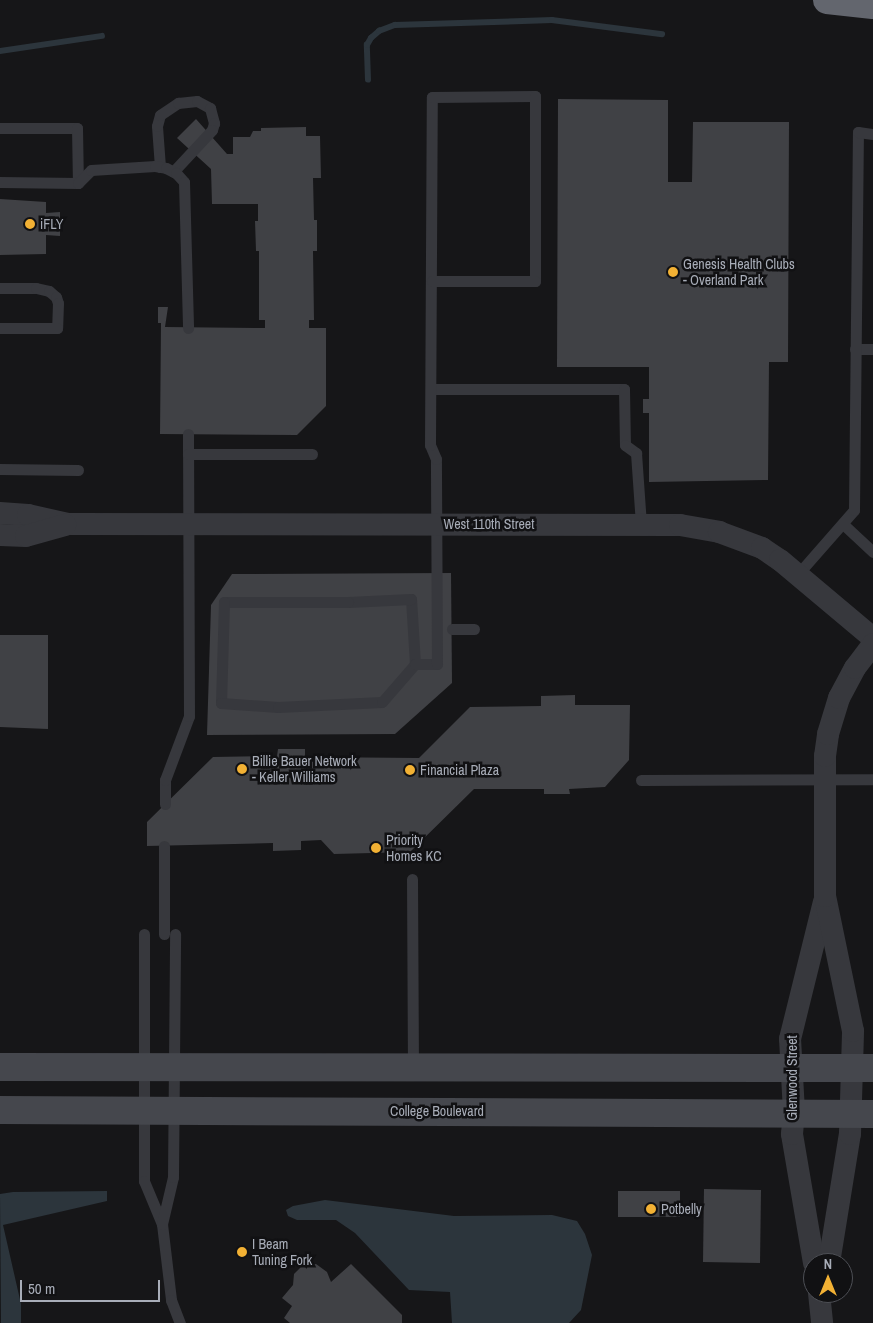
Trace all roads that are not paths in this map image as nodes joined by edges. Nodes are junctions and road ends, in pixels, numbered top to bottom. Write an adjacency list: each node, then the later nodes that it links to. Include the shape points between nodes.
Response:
1 (827, 0): 2 (highway)
2 (873, 5)
3 (0, 128): 8 (lane, via 77,128)
4 (873, 134): 13 (lane, via 858,132)
5 (160, 167): 6 (lane); 6 (lane, via 157,126 160,115 178,103 197,101 210,108 214,123 212,130); 8 (lane, via 91,170)
6 (173, 172): 12 (lane, via 184,182)
7 (0, 182): 8 (lane)
8 (78, 183)
9 (432, 281): 9 (lane, via 432,97 535,96 535,281); 15 (lane)
10 (0, 288): 11 (lane, via 49,291 56,296 58,303 57,328)
11 (0, 328)
12 (188, 328)
13 (855, 349): 14 (lane); 25 (lane, via 854,510)
14 (873, 349)
15 (431, 388): 24 (lane, via 430,444 436,458); 26 (lane, via 624,389 624,444 636,453)
16 (188, 434): 17 (lane)
17 (188, 454): 18 (lane); 23 (lane)
18 (312, 454)
19 (0, 469): 20 (lane)
20 (78, 470)
21 (0, 513): 22 (street, West 110th Street)
22 (68, 524): 23 (street, West 110th Street); 27 (street, West 110th Street, via 26,536)
23 (187, 524): 24 (street, West 110th Street); 38 (lane, via 189,716 165,780)
24 (436, 524): 26 (street, West 110th Street); 34 (lane, via 437,664)
25 (843, 524): 28 (lane); 29 (lane)
26 (641, 525): 29 (street, West 110th Street, via 680,525 718,532 762,548)
27 (0, 535)
28 (873, 552)
29 (798, 574): 32 (street, West 110th Street)
30 (474, 628): 31 (lane)
31 (452, 629)
32 (873, 638)
33 (873, 644): 36 (street, Glenwood Street, via 854,668 839,698 828,734)
34 (414, 664): 34 (lane, via 382,702 278,707 221,704 224,602 411,599)
35 (873, 778): 36 (lane)
36 (825, 779): 37 (lane); 41 (street, Glenwood Street)
37 (641, 780)
38 (165, 804)
39 (164, 846): 45 (lane)
40 (412, 879): 46 (lane)
41 (825, 896): 47 (street, Glenwood Street, via 790,1039); 48 (street, Glenwood Street)
42 (144, 934): 44 (lane)
43 (0, 1067): 44 (main road)
44 (144, 1067): 45 (main road); 50 (lane)
45 (173, 1067): 46 (main road); 51 (lane)
46 (413, 1068): 47 (main road)
47 (792, 1068): 48 (main road); 52 (street, Glenwood Street)
48 (863, 1068): 53 (street, Glenwood Street)
49 (0, 1110): 50 (main road, College Boulevard)
50 (144, 1110): 51 (main road, College Boulevard); 54 (lane, via 144,1181)
51 (173, 1111): 52 (main road, College Boulevard); 54 (lane, via 173,1177)
52 (794, 1112): 53 (main road, College Boulevard); 55 (street, Glenwood Street, via 792,1134)
53 (862, 1114): 56 (street, Glenwood Street, via 850,1134)
54 (162, 1224): 57 (lane, via 171,1300)
55 (812, 1253)
56 (831, 1253)
57 (180, 1323)

